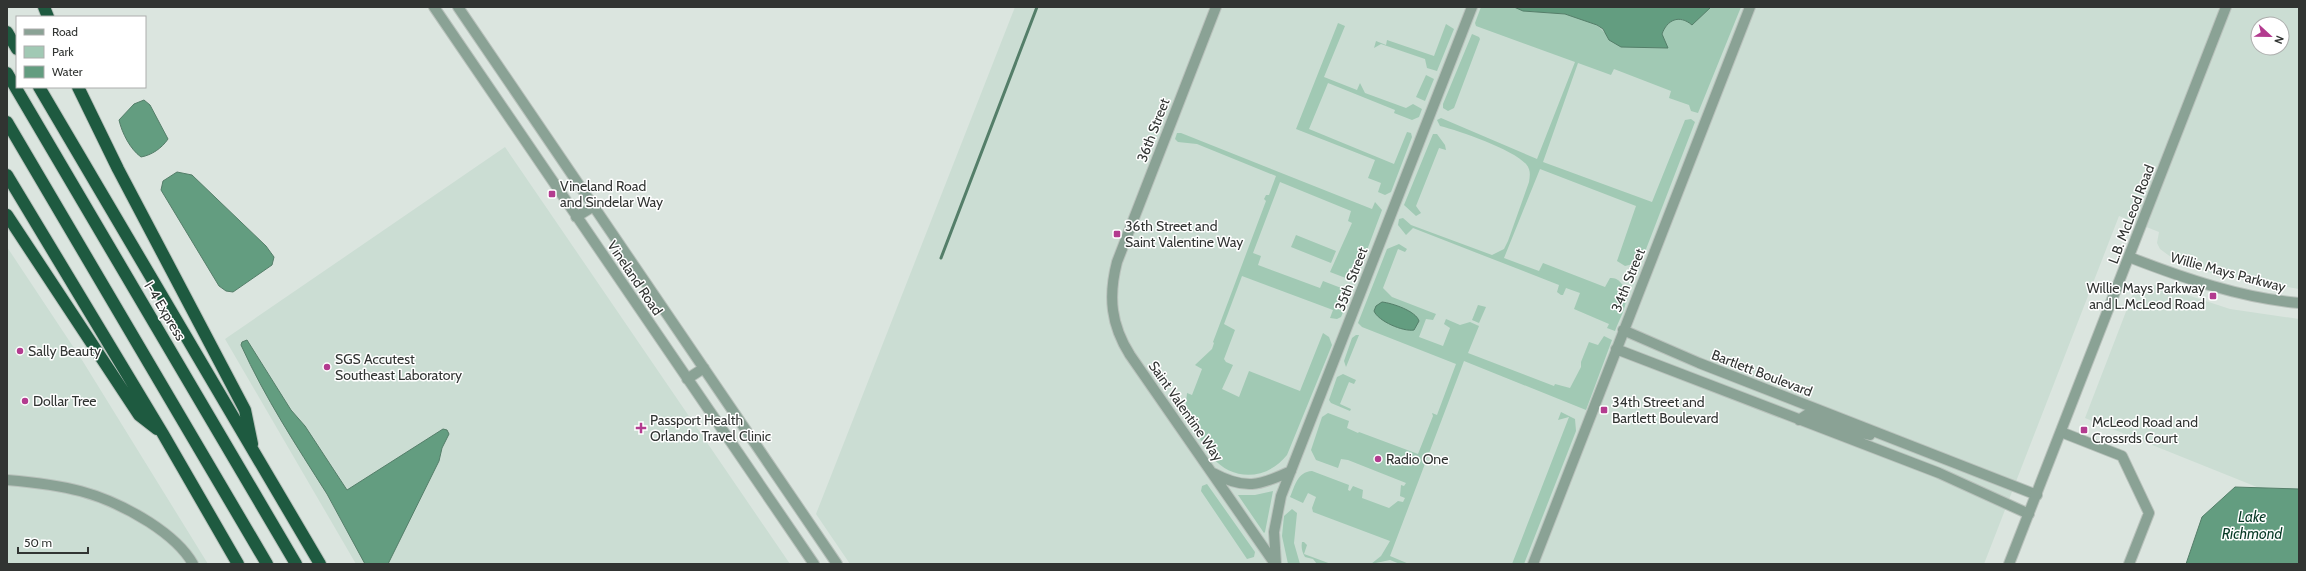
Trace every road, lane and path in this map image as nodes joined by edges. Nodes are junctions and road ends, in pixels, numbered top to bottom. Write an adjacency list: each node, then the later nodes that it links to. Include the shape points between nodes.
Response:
1 (434, 7): 16 (street, Vineland Road)
2 (458, 7): 14 (street, Vineland Road)
3 (1216, 7): 18 (street, 36th Street)
4 (1472, 7): 29 (street, 35th Street)
5 (1750, 7): 20 (street, 34th Street)
6 (2226, 7): 17 (street, L.B. McLeod Road)
7 (7, 32): 8 (highway)
8 (16, 47)
9 (7, 73): 37 (highway, I-4 Express)
10 (40, 88): 28 (highway)
11 (78, 88): 28 (highway, via 118,169 245,410)
12 (7, 122): 36 (highway)
13 (7, 175): 26 (highway)
14 (594, 206): 16 (street); 22 (street, Vineland Road)
15 (7, 215): 26 (highway, via 139,416)
16 (576, 217): 23 (street, Vineland Road)
17 (2129, 257): 19 (street, Willie Mays Parkway, via 2219,287); 25 (street, L.B. McLeod Road)
18 (1117, 262): 30 (street, Saint Valentine Way, via 1111,304 1116,328 1124,346)
19 (2299, 303)
20 (1623, 330): 21 (street, 34th Street); 27 (street, Bartlett Boulevard, via 1699,363)
21 (1616, 349): 24 (street); 42 (street, 34th Street)
22 (704, 368): 23 (street); 40 (street, Vineland Road)
23 (687, 379): 39 (street, Vineland Road)
24 (1799, 420): 27 (street, Bartlett Boulevard, via 1808,414 1857,432); 33 (street, via 1958,481)
25 (2061, 432): 32 (street, L.B. McLeod Road); 44 (street, via 2122,456 2149,513)
26 (163, 434): 35 (highway)
27 (1892, 438): 32 (street, Bartlett Boulevard)
28 (254, 455): 38 (highway)
29 (1291, 471): 30 (street, via 1268,482 1243,486 1229,482); 41 (street, 35th Street, via 1276,514)
30 (1212, 472): 41 (street, Saint Valentine Way)
31 (7, 480): 34 (street, via 54,484 110,500 164,532 187,554)
32 (2037, 495): 33 (street, L.B. McLeod Road)
33 (2029, 514): 43 (street, L.B. McLeod Road)
34 (192, 564)
35 (238, 564)
36 (267, 564)
37 (296, 564)
38 (320, 564)
39 (814, 564)
40 (837, 564)
41 (1275, 564)
42 (1533, 564)
43 (2009, 564)
44 (2129, 564)

